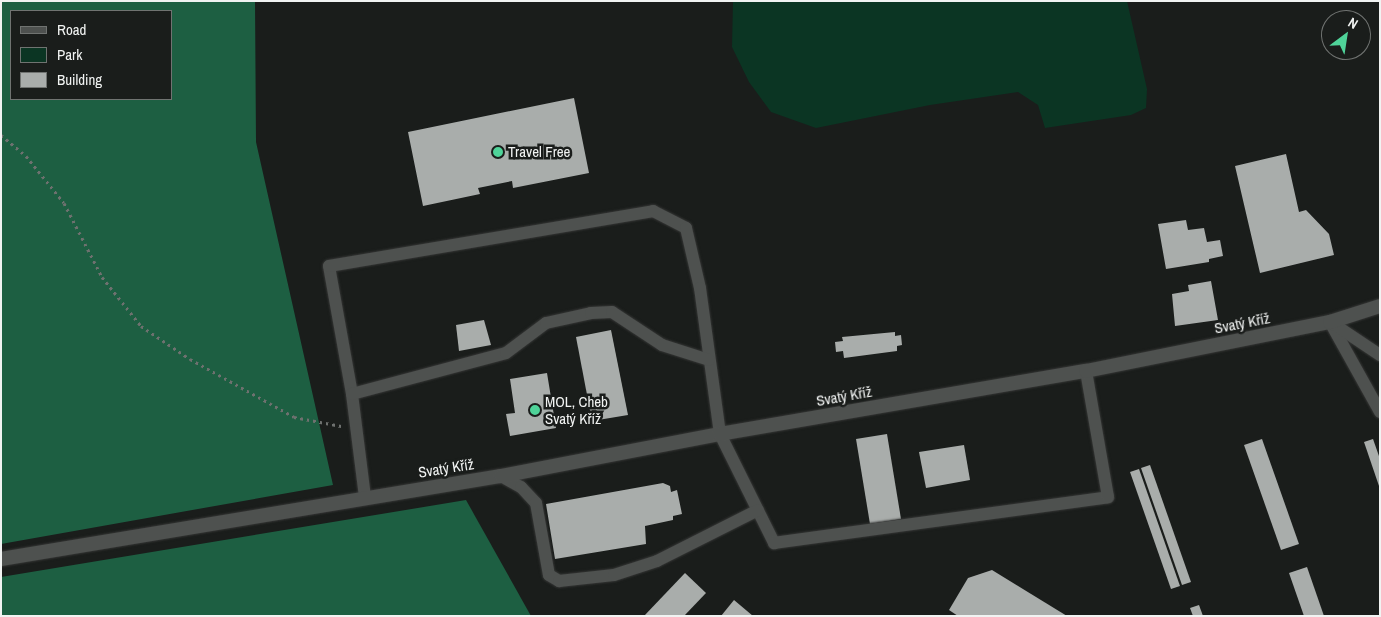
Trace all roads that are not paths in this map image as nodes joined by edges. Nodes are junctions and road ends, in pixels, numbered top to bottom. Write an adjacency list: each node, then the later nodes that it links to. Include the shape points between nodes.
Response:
1 (1380, 306): 2 (main road, Svatý Kříž)
2 (1330, 322): 3 (lane); 5 (main road, Svatý Kříž); 7 (lane)
3 (1380, 355)
4 (708, 360): 6 (lane, via 662,345 612,312 591,313 546,323 506,353); 6 (lane, via 700,288 686,228 653,211 329,266); 8 (lane)
5 (1086, 370): 8 (main road, Svatý Kříž); 11 (lane, via 1108,497 774,542)
6 (352, 394): 10 (lane)
7 (1380, 412)
8 (720, 434): 9 (main road, Svatý Kříž); 11 (lane)
9 (501, 476): 10 (main road, Svatý Kříž); 11 (lane, via 521,487 536,502 549,574 559,581 614,575 657,561)
10 (365, 497): 12 (main road, Svatý Kříž)
11 (758, 510)
12 (1, 559)

